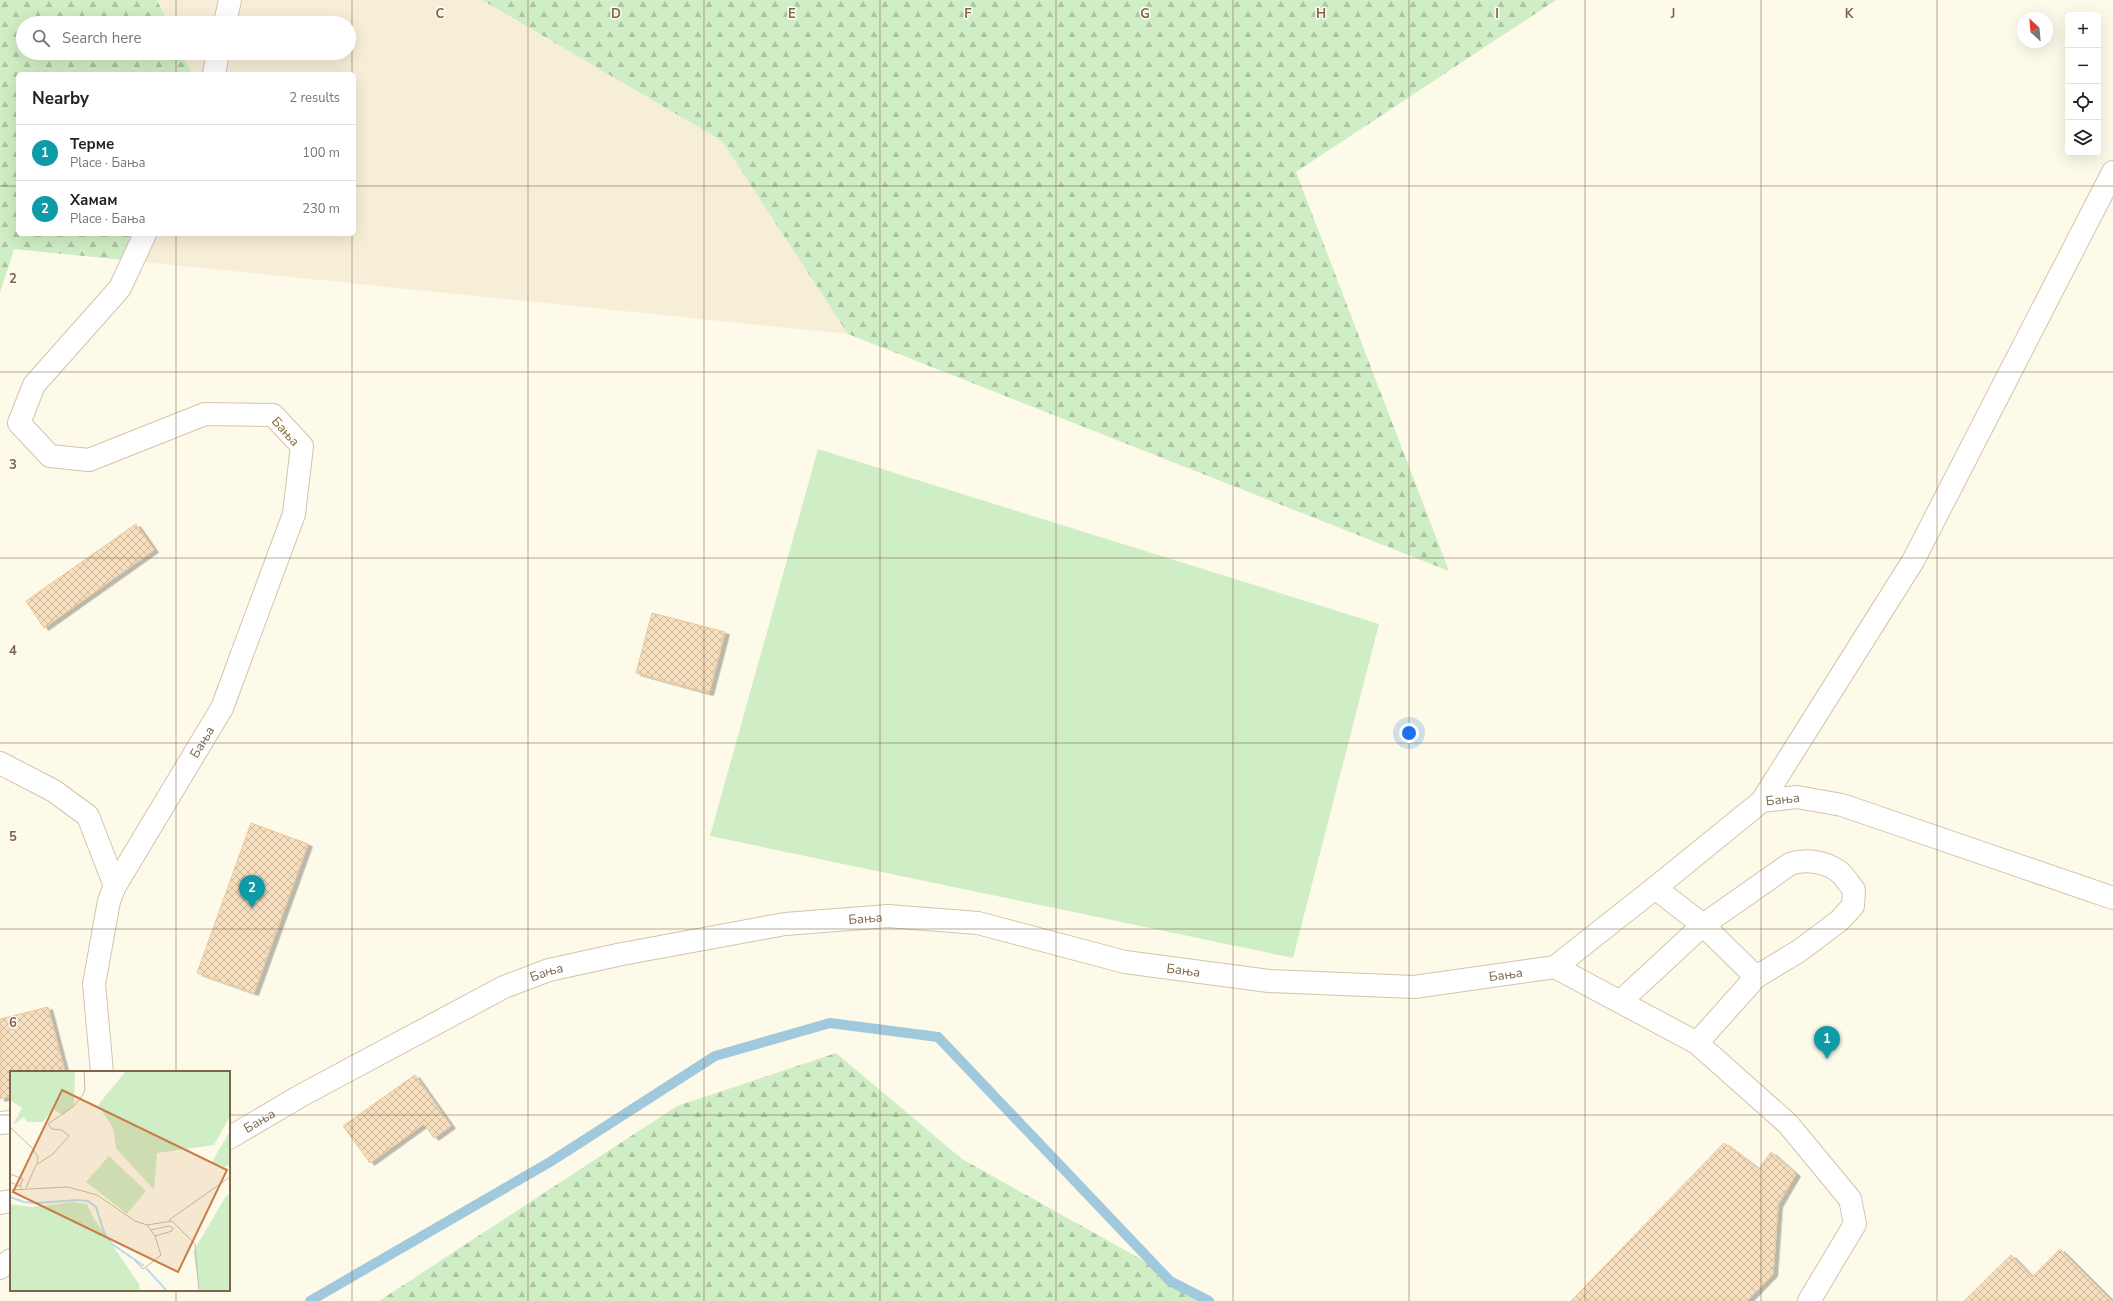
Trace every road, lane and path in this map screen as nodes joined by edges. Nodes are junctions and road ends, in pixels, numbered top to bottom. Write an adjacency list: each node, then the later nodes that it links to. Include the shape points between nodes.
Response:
1 (230, 0): 2 (street)
2 (227, 16)
3 (217, 60): 4 (street)
4 (214, 72)
5 (2113, 172): 8 (street, via 1913,561)
6 (144, 236): 9 (street, Бања, via 120,288 34,385 19,422 50,456 88,460 204,414 273,415 302,446 294,514 222,708)
7 (0, 763): 9 (street, via 54,791 88,816)
8 (1762, 801): 10 (street, Бања); 11 (street, Бања, via 1797,797 1842,805)
9 (115, 886): 17 (street, Бања, via 109,901 94,984)
10 (1655, 888): 12 (street); 13 (street, Бања)
11 (2113, 898)
12 (1703, 925): 14 (street); 14 (street, via 1790,864 1800,860 1817,862 1838,871 1854,890 1853,906 1839,921 1816,938); 15 (street)
13 (1555, 967): 15 (street); 20 (street, Бања, via 1414,987 1269,982 1125,962 978,923 888,916 785,924 550,970 504,987 302,1095)
14 (1756, 977): 16 (street)
15 (1621, 1002): 16 (street)
16 (1697, 1043): 25 (street, via 1788,1124 1850,1199 1855,1224)
17 (102, 1071)
18 (10, 1122): 19 (street)
19 (0, 1123)
20 (230, 1137)
21 (10, 1201): 22 (street)
22 (0, 1203)
23 (10, 1261): 24 (street)
24 (0, 1268)
25 (1809, 1301)

